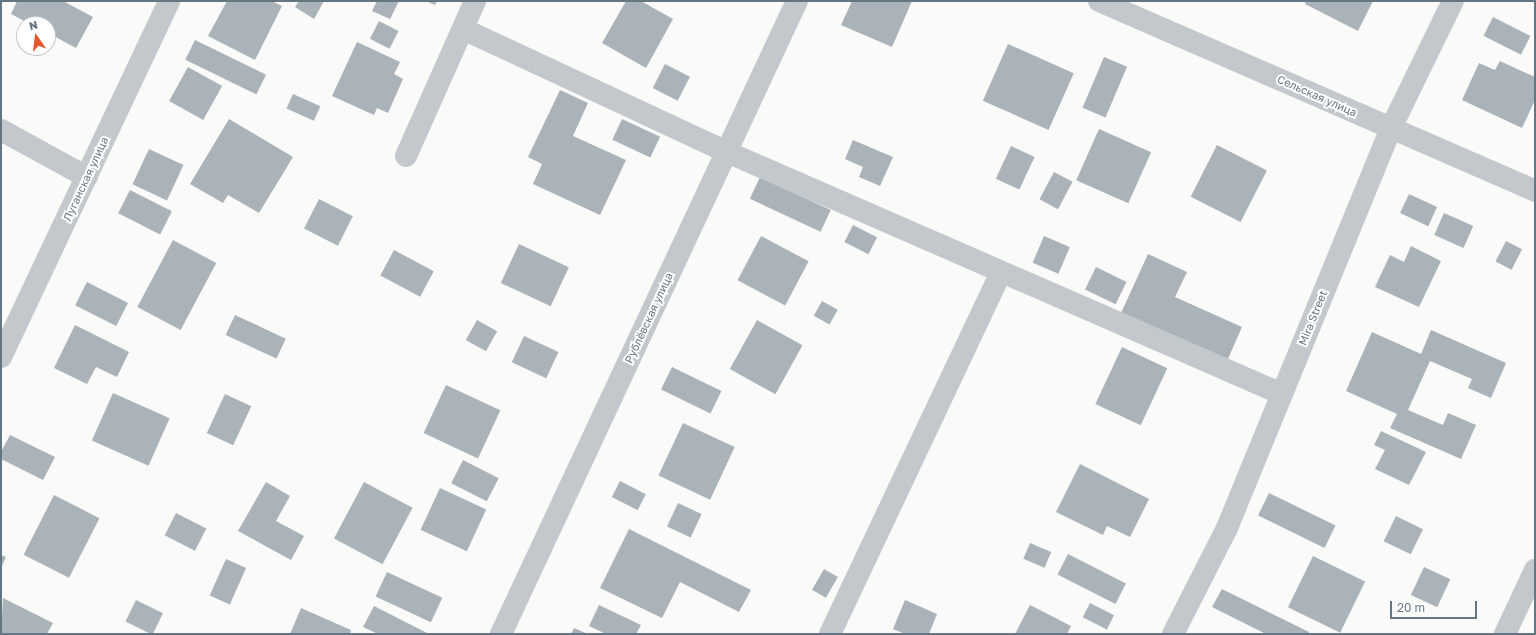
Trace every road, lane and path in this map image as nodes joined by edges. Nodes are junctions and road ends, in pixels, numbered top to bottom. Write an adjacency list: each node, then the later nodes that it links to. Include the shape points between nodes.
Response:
1 (169, 1): 12 (street, Луганская улица)
2 (475, 1): 7 (street)
3 (798, 1): 10 (street, Рублёвская улица)
4 (1099, 1): 6 (street, Сельская улица)
5 (1453, 1): 8 (street, Mira Street)
6 (1129, 7): 8 (street, Сельская улица)
7 (463, 29): 10 (street); 11 (street)
8 (1391, 128): 13 (street, Сельская улица); 16 (street, Mira Street)
9 (1, 130): 12 (street)
10 (727, 152): 14 (street); 18 (street, Рублёвская улица)
11 (406, 156)
12 (87, 176): 15 (street, Луганская улица)
13 (1535, 191)
14 (1001, 272): 16 (street); 19 (street)
15 (1, 356)
16 (1282, 394): 20 (street, Mira Street, via 1227,528)
17 (1535, 570): 21 (street)
18 (501, 634)
19 (830, 634)
20 (1173, 634)
21 (1505, 634)

